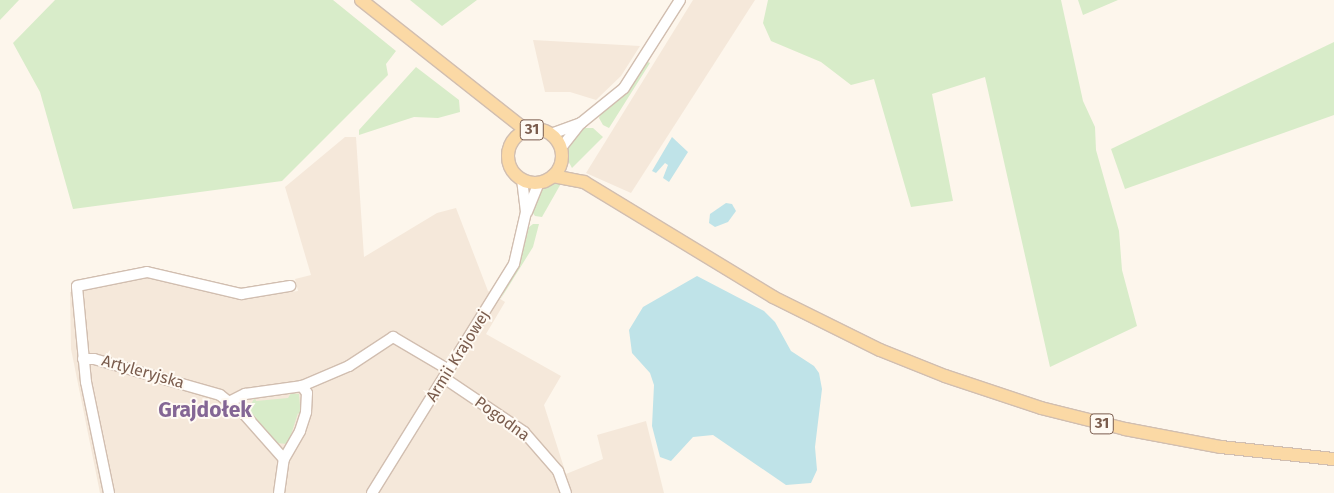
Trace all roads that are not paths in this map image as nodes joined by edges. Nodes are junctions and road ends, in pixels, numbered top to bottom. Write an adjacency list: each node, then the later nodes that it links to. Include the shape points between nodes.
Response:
1 (361, 0): 3 (main road, 31)
2 (680, 0): 4 (street, via 628,83)
3 (498, 108): 5 (main road, 31); 7 (main road, 31)
4 (581, 123): 6 (street); 8 (street)
5 (527, 131): 6 (main road, 31); 7 (main road, 31)
6 (551, 134): 8 (main road, 31)
7 (513, 141): 10 (main road, 31, via 510,162)
8 (561, 154): 9 (main road); 11 (main road, 31)
9 (554, 176): 11 (main road, 31); 12 (main road)
10 (522, 180): 12 (main road); 13 (street, Armii Krajowej)
11 (584, 182): 20 (main road, 31, via 773,297 872,346 945,376 1041,408 1125,429 1221,447)
12 (539, 183): 13 (street, Armii Krajowej)
13 (526, 212): 16 (street, Armii Krajowej, via 514,264)
14 (290, 286): 15 (street, Artyleryjska, via 241,294 146,272 78,286)
15 (83, 359): 18 (street, Artyleryjska, via 94,359 201,388); 21 (street, Artyleryjska)
16 (447, 374): 17 (street, via 393,337 349,366); 23 (street, Armii Krajowej); 24 (street, Pogodna, via 524,432 558,472)
17 (302, 386): 18 (street, via 245,394); 19 (street, via 307,393 306,412 300,431)
18 (231, 401): 19 (street, Artyleryjska)
19 (284, 459): 22 (street)
20 (1334, 459)
21 (109, 493)
22 (279, 493)
23 (372, 493)
24 (566, 493)

